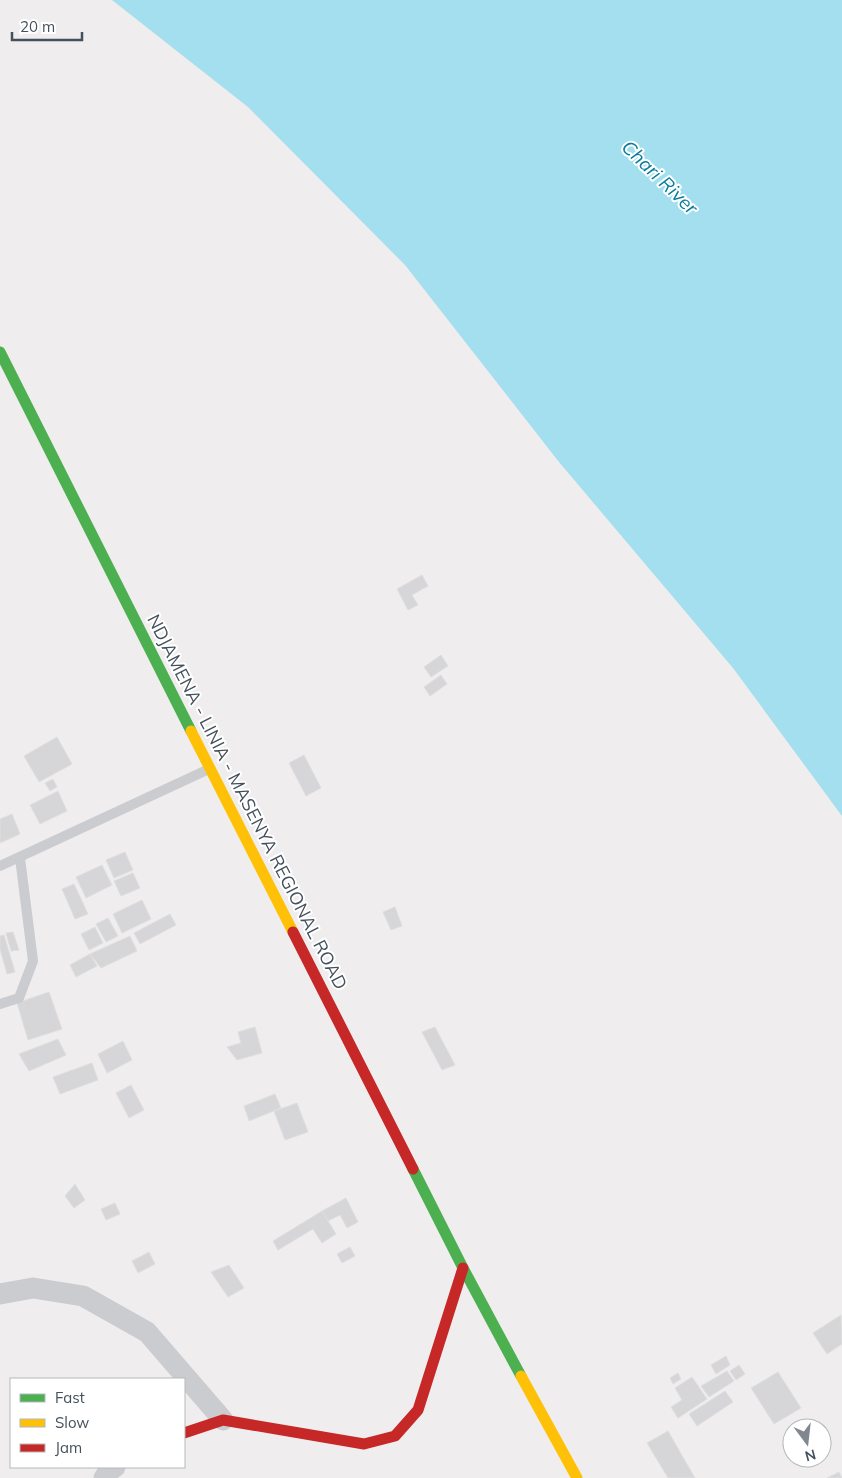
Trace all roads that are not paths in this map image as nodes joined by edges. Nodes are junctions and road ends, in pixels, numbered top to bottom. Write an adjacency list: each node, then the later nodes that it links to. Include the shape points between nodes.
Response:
1 (0, 352): 2 (main road, NDJAMENA - LINIA - MASENYA REGIONAL ROAD)
2 (210, 768): 3 (lane); 6 (main road, NDJAMENA - LINIA - MASENYA REGIONAL ROAD)
3 (20, 858): 4 (lane); 5 (lane, via 33,961 19,998)
4 (0, 866)
5 (0, 1004)
6 (463, 1268): 8 (main road, via 418,1410 395,1436 364,1444); 12 (main road, NDJAMENA - LINIA - MASENYA REGIONAL ROAD)
7 (0, 1294): 8 (street, via 32,1288 83,1296 147,1332)
8 (223, 1420): 9 (main road)
9 (185, 1432)
10 (114, 1468): 11 (street)
11 (104, 1478)
12 (577, 1478)

